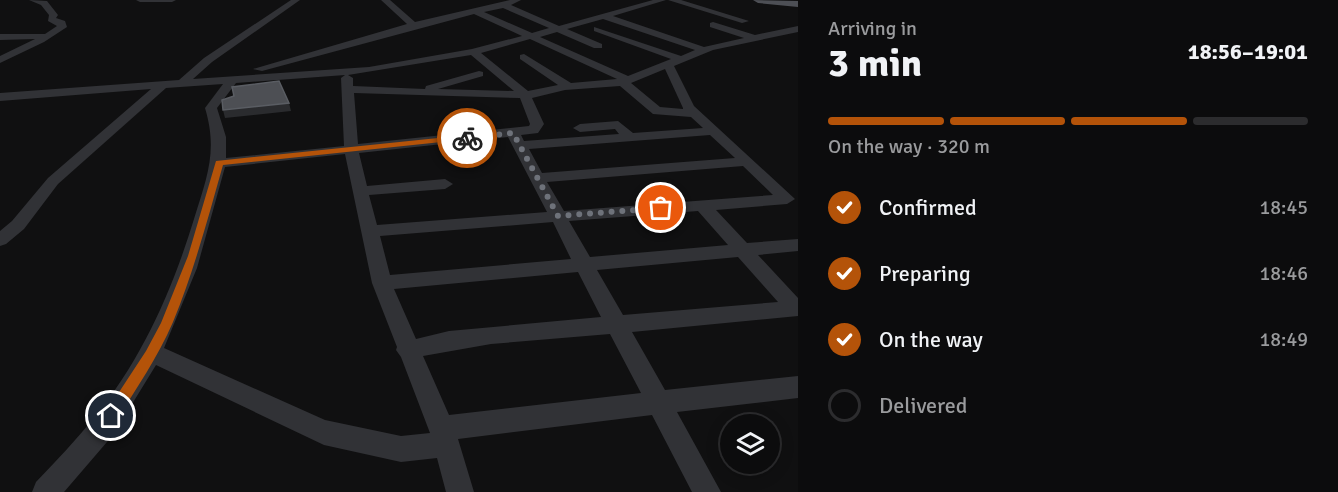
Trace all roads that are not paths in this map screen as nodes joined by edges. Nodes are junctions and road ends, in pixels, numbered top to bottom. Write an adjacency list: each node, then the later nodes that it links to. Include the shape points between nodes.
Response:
1 (33, 0): 23 (street, via 44,3 54,15 51,19 63,25)
2 (140, 0): 3 (street)
3 (172, 0)
4 (296, 0): 38 (street, via 208,60)
5 (385, 0): 17 (street)
6 (517, 0): 11 (street)
7 (662, 0): 14 (street)
8 (672, 0): 15 (street)
9 (758, 0): 10 (main road)
10 (798, 2)
11 (504, 5): 12 (street); 21 (street)
12 (475, 11): 13 (street); 25 (street)
13 (457, 15): 16 (street); 17 (street)
14 (606, 17): 21 (street); 29 (street)
15 (745, 21)
16 (475, 24)
17 (413, 25): 35 (street)
18 (713, 25): 26 (street)
19 (597, 29): 33 (street)
20 (798, 29): 26 (street)
21 (558, 31): 25 (street); 28 (street)
22 (493, 33): 27 (street)
23 (49, 36): 24 (street); 32 (street)
24 (0, 37)
25 (531, 38): 27 (street); 37 (street)
26 (753, 38): 29 (street)
27 (512, 43): 30 (street)
28 (598, 46)
29 (703, 50): 33 (street)
30 (473, 52): 36 (street); 42 (street)
31 (524, 57): 40 (street)
32 (0, 60)
33 (674, 61): 37 (street); 44 (street, via 683,97)
34 (479, 74): 41 (street)
35 (227, 79): 36 (street); 38 (street); 50 (street, via 212,108 221,136)
36 (347, 81): 41 (street); 48 (street)
37 (626, 81): 40 (street); 44 (street, via 657,111)
38 (184, 82): 39 (street)
39 (165, 83): 43 (street); 57 (street, via 53,181 18,225)
40 (568, 87): 42 (street)
41 (423, 91): 42 (street)
42 (524, 93): 46 (street, via 537,124)
43 (0, 97)
44 (694, 113): 45 (street)
45 (712, 131): 47 (street); 49 (street)
46 (522, 136): 47 (street); 47 (street, via 618,125); 48 (street); 51 (street)
47 (629, 137)
48 (351, 150): 50 (street); 53 (street)
49 (744, 162): 51 (street); 54 (street, via 787,199)
50 (219, 163): 64 (street, via 193,256)
51 (537, 178): 55 (street)
52 (445, 184): 53 (street)
53 (361, 191): 56 (street)
54 (702, 205): 55 (street); 59 (street)
55 (558, 216): 56 (street); 60 (street)
56 (369, 231): 61 (street)
57 (0, 240)
58 (798, 245): 59 (street)
59 (744, 250): 60 (street); 62 (street, via 796,309)
60 (582, 263): 61 (street); 62 (street)
61 (382, 283): 63 (street)
62 (615, 324): 63 (street, via 449,340); 66 (street)
63 (407, 350): 67 (street)
64 (152, 352): 67 (street, via 324,432 401,449); 68 (street, via 111,416)
65 (798, 387): 66 (street)
66 (658, 404): 67 (street, via 482,422); 70 (street)
67 (444, 437): 69 (street)
68 (46, 492)
69 (460, 492)
70 (707, 492)

